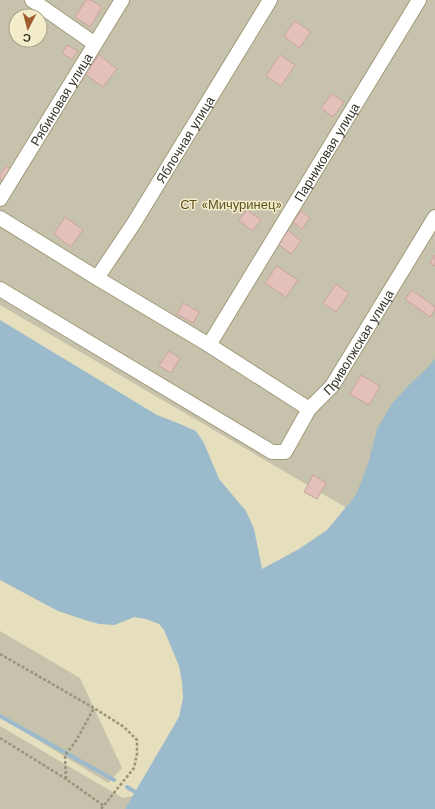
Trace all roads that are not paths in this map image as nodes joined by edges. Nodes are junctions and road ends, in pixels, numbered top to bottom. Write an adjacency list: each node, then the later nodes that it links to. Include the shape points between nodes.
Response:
1 (32, 0): 5 (street)
2 (122, 0): 5 (street, Рябиновая улица)
3 (270, 0): 9 (street, Яблочная улица, via 134,223)
4 (419, 0): 11 (street, Парниковая улица)
5 (95, 44): 6 (street, Рябиновая улица)
6 (0, 199)
7 (435, 217): 12 (street, Приволжская улица, via 332,386)
8 (0, 218): 9 (street)
9 (97, 278): 11 (street)
10 (0, 289): 12 (street, Приволжская улица, via 272,452 285,452)
11 (209, 345): 12 (street)
12 (309, 409)

